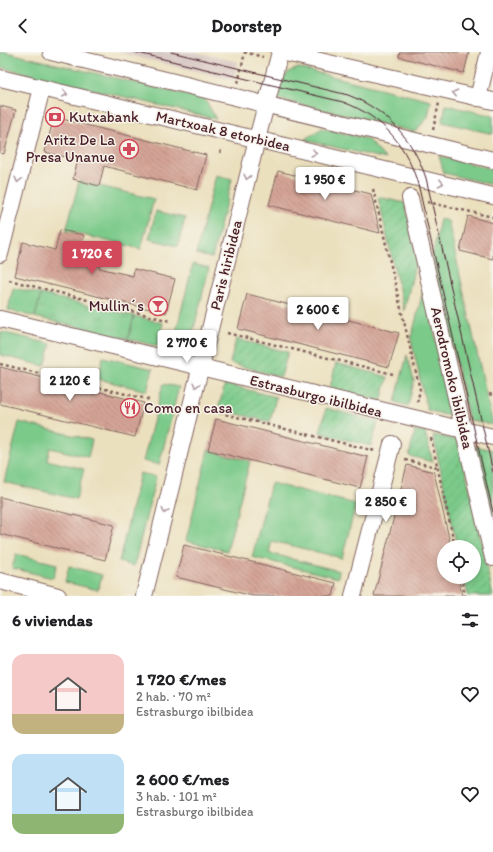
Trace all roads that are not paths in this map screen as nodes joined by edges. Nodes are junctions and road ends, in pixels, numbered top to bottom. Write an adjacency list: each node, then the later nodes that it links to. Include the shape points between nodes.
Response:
1 (51, 52): 7 (street)
2 (280, 52): 6 (street, one-way to 2); 7 (street, Paris hiribidea)
3 (489, 52): 6 (street)
4 (0, 78): 5 (street, Martxoak 8 etorbidea)
5 (42, 88): 8 (street, Martxoak 8 etorbidea, one-way to 8); 12 (street, one-way to 12)
6 (486, 100)
7 (266, 105): 8 (street, Paris hiribidea); 9 (street)
8 (257, 139): 10 (street, Martxoak 8 etorbidea, one-way to 10); 14 (street, Paris hiribidea, one-way to 14)
9 (493, 160)
10 (493, 196)
11 (410, 198): 15 (street, Aerodromoko ibilbidea)
12 (0, 254)
13 (0, 319): 14 (street, Estrasburgo ibilbidea)
14 (200, 367): 15 (street, Estrasburgo ibilbidea); 21 (street, Paris hiribidea, one-way to 21)
15 (464, 430): 16 (street, Estrasburgo ibilbidea); 18 (street, Aerodromoko ibilbidea)
16 (493, 437)
17 (392, 444): 22 (street)
18 (493, 558)
19 (0, 581): 20 (street)
20 (58, 596)
21 (144, 596)
22 (353, 596)

